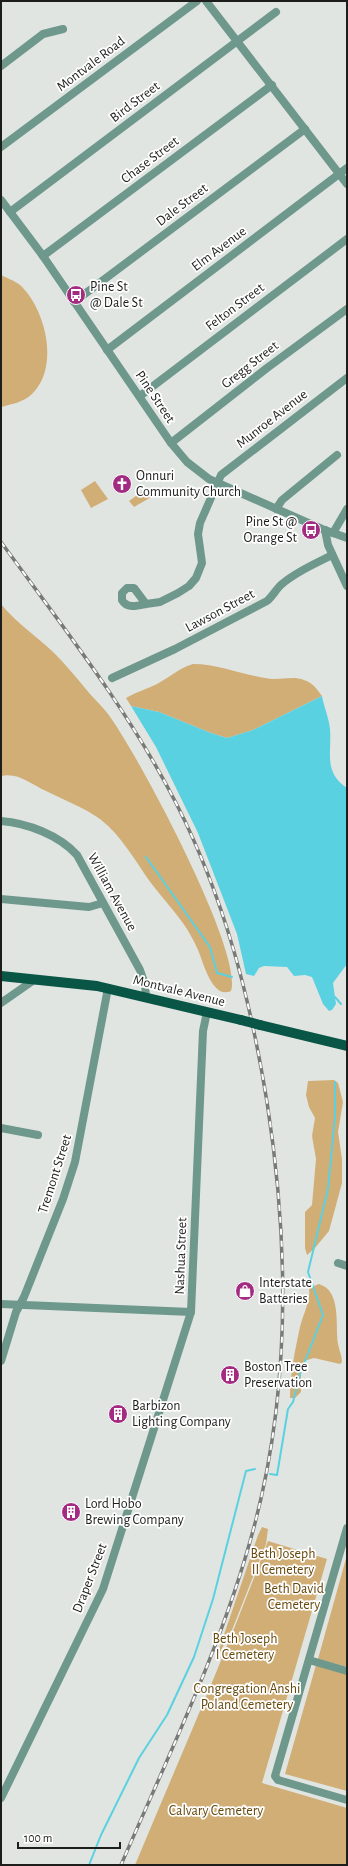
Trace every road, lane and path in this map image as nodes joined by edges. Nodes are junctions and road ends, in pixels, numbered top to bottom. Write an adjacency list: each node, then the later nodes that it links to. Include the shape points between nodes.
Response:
1 (197, 1): 9 (street, Montvale Road)
2 (206, 1): 5 (street)
3 (276, 12): 5 (street, Bird Street)
4 (63, 29): 6 (street, via 43,34)
5 (238, 40): 7 (street); 14 (street, Bird Street)
6 (1, 66)
7 (272, 85): 8 (street); 16 (street, Chase Street)
8 (305, 128): 11 (street); 17 (street, Dale Street)
9 (1, 147)
10 (347, 168): 11 (street, Elm Avenue)
11 (340, 174): 12 (street); 19 (street, Elm Avenue)
12 (347, 184)
13 (1, 200): 14 (street, Pine Street)
14 (10, 212): 16 (street, Pine Street)
15 (347, 239): 21 (street, Felton Street)
16 (43, 256): 17 (street, Pine Street)
17 (74, 302): 19 (street, Pine Street)
18 (347, 309): 22 (street, Gregg Street)
19 (107, 350): 21 (street, Pine Street)
20 (347, 378): 24 (street, Munroe Avenue, via 221,475)
21 (140, 396): 22 (street, Pine Street)
22 (171, 443): 24 (street, Pine Street, via 192,467)
23 (337, 455): 26 (street, via 282,500)
24 (216, 483): 26 (street, Pine Street); 31 (street, via 199,525 202,563 196,578 178,593 160,602)
25 (347, 508): 27 (street)
26 (276, 509): 27 (street, Pine Street)
27 (329, 532): 28 (street, Pine Street); 29 (street, via 326,541)
28 (347, 538)
29 (332, 556): 30 (street); 32 (street, Lawson Street, via 291,577 277,588 267,601 175,649)
30 (347, 586)
31 (146, 604)
32 (112, 678)
33 (1, 821): 35 (street, William Avenue, via 25,825 70,848 81,860)
34 (1, 899): 35 (street, via 89,907)
35 (103, 903): 39 (street, William Avenue, via 143,977)
36 (1, 976): 37 (main road, Montvale Avenue)
37 (34, 980): 38 (main road, Montvale Avenue); 40 (street)
38 (108, 988): 39 (main road, Montvale Avenue); 48 (street, Tremont Street, via 73,1168)
39 (146, 997): 41 (main road, Montvale Avenue)
40 (1, 1003)
41 (207, 1012): 42 (main road, Montvale Avenue, bridge); 49 (street, Nashua Street, via 203,1031)
42 (347, 1046)
43 (1, 1128): 44 (street)
44 (38, 1135)
45 (338, 1263): 46 (street)
46 (347, 1266)
47 (1, 1304): 48 (street, Nashua Street)
48 (19, 1305): 49 (street, Nashua Street); 50 (street, Tremont Street)
49 (191, 1312): 55 (street, Draper Street, via 105,1584)
50 (1, 1361)
51 (347, 1528): 52 (street)
52 (345, 1539): 53 (street)
53 (308, 1660): 54 (street); 56 (street, via 275,1778)
54 (347, 1671)
55 (1, 1798)
56 (347, 1800)

